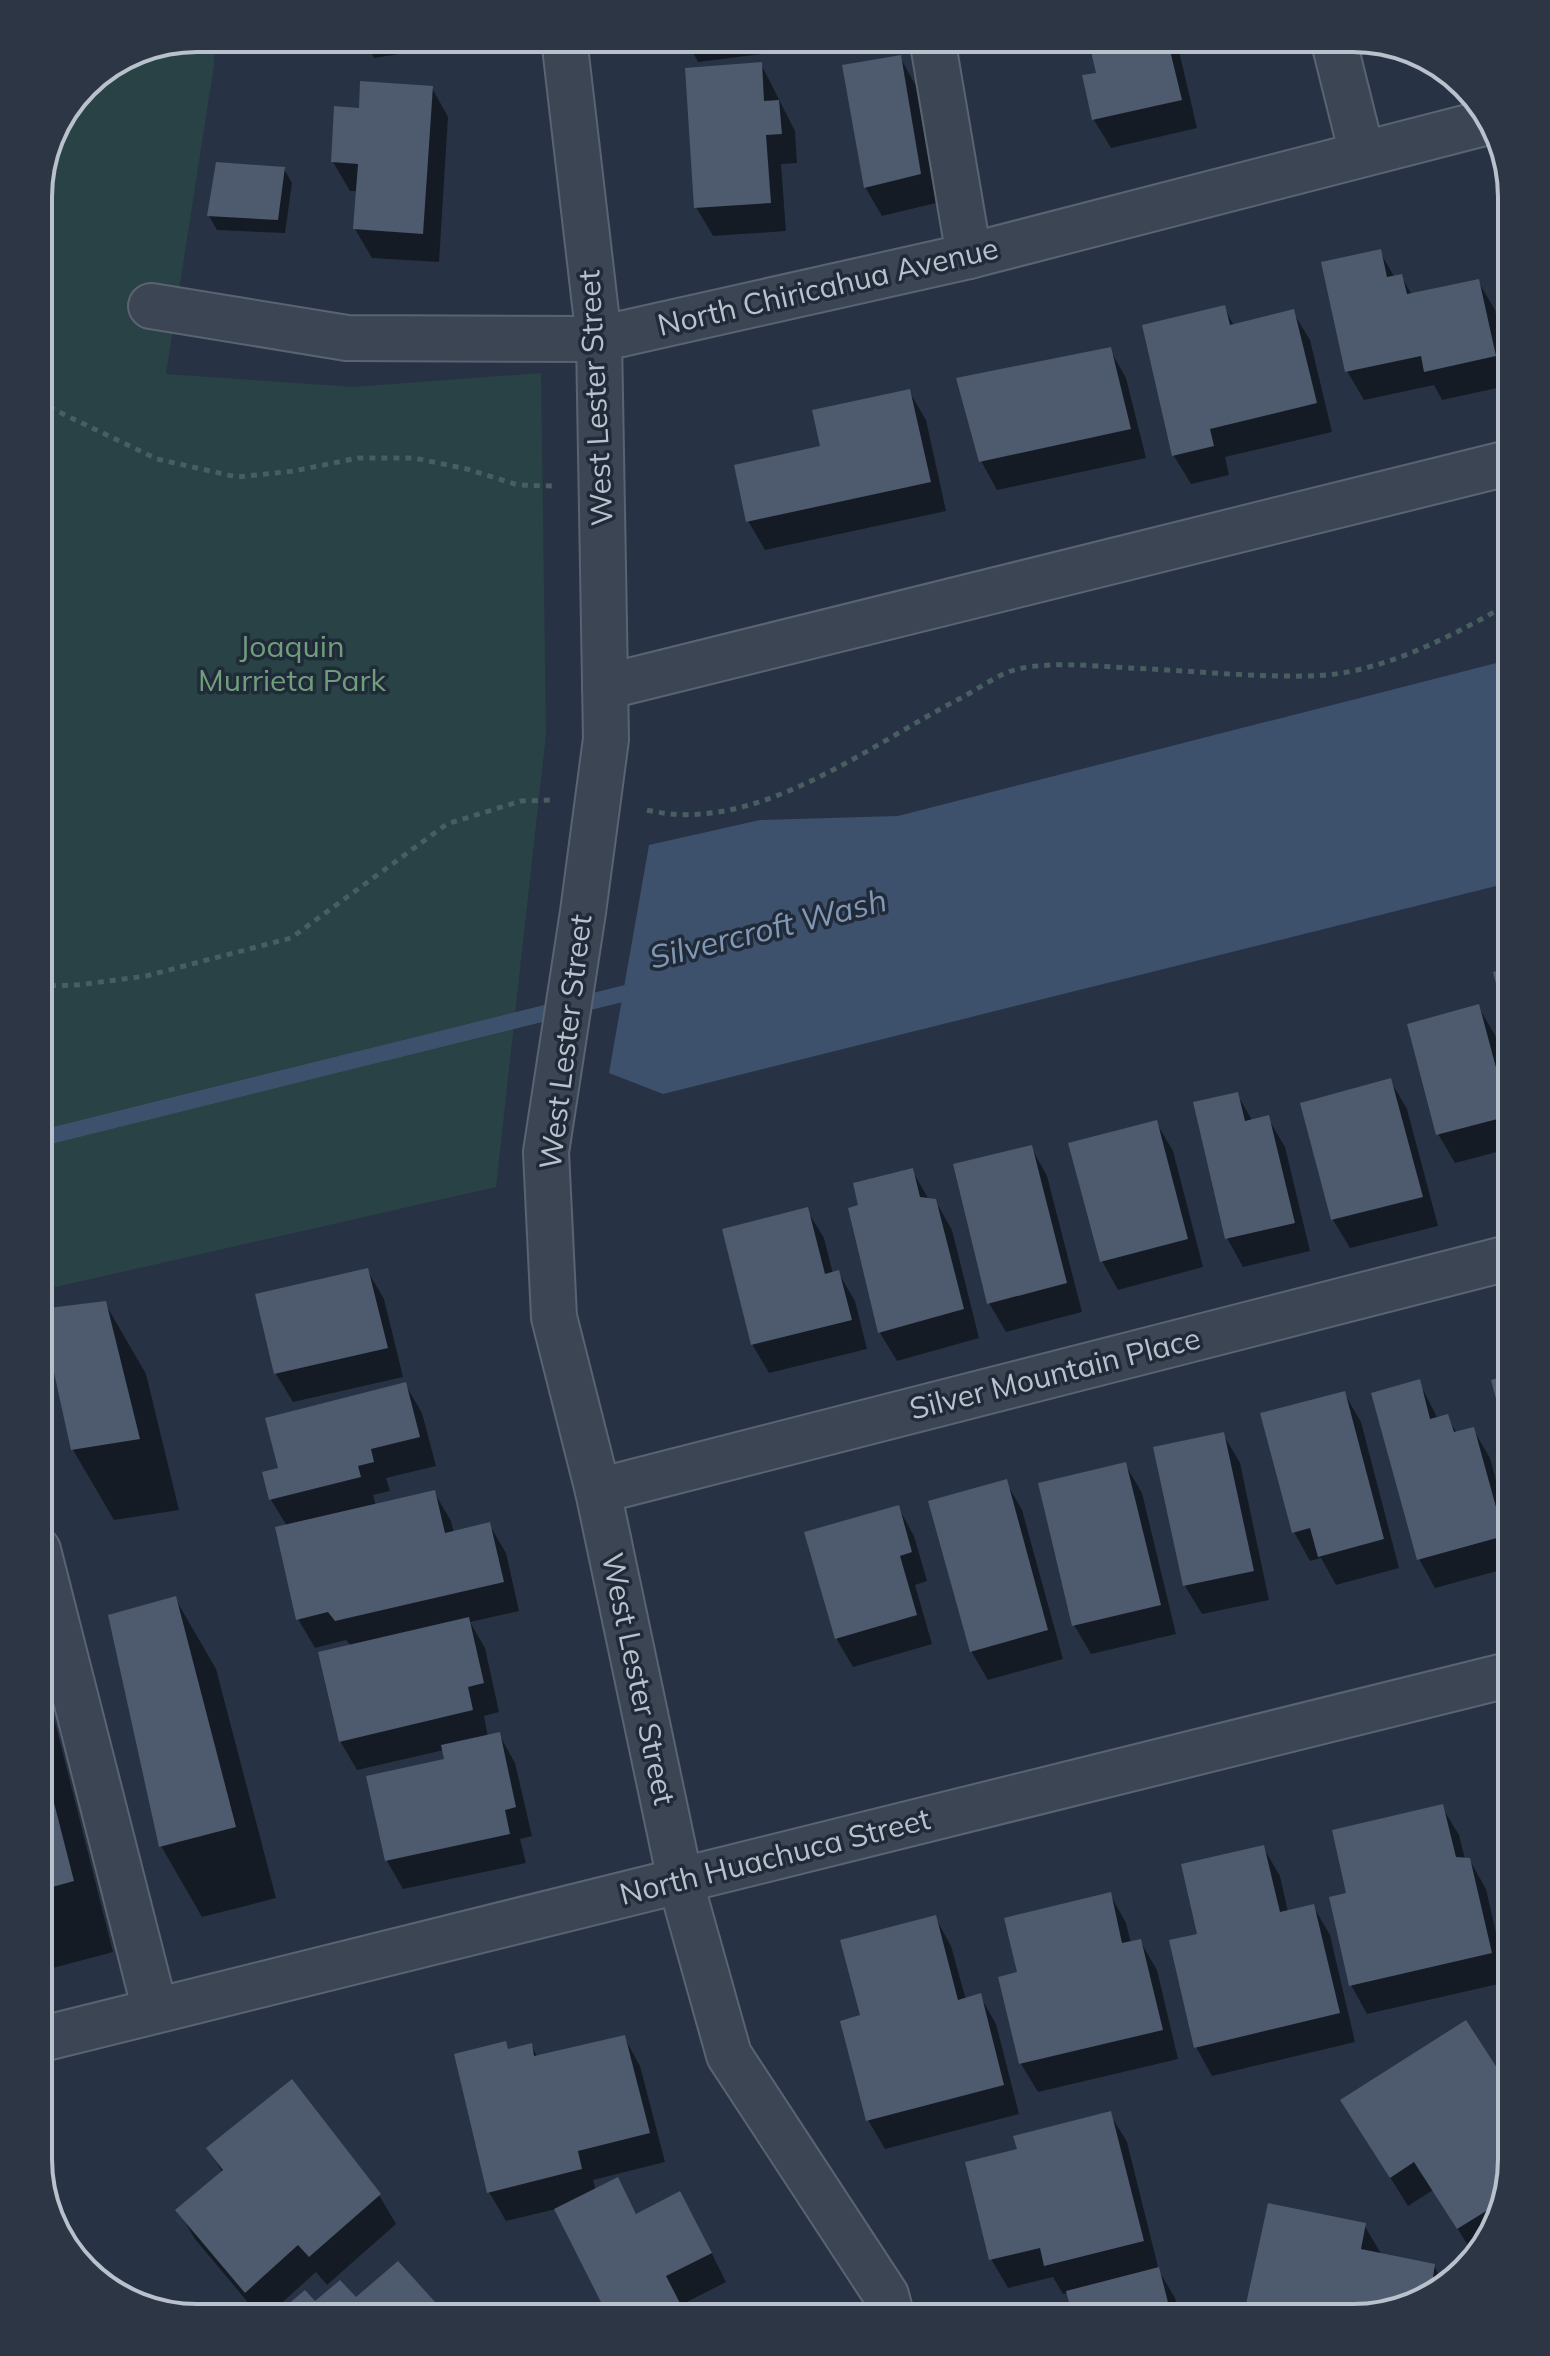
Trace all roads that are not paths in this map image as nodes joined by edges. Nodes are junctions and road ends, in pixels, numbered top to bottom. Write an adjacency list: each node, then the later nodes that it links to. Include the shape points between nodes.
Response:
1 (566, 52): 8 (street, West Lester Street)
2 (934, 52): 6 (street)
3 (1336, 52): 5 (street)
4 (1479, 124): 5 (street, North Chiricahua Avenue)
5 (1362, 154): 6 (street, North Chiricahua Avenue)
6 (969, 256): 8 (street, North Chiricahua Avenue)
7 (151, 306): 8 (street, North Chiricahua Avenue, via 347,338)
8 (599, 339): 10 (street, West Lester Street)
9 (1498, 465): 10 (street)
10 (605, 687): 12 (street, West Lester Street, via 606,739 546,1152 554,1317)
11 (1498, 1261): 12 (street, Silver Mountain Place)
12 (598, 1491): 15 (street, West Lester Street)
13 (52, 1605): 16 (street)
14 (1498, 1677): 15 (street, North Huachuca Street)
15 (680, 1880): 16 (street, North Huachuca Street); 18 (street, West Lester Street, via 729,2055)
16 (155, 2010): 17 (street, North Huachuca Street)
17 (52, 2036)
18 (888, 2304)

